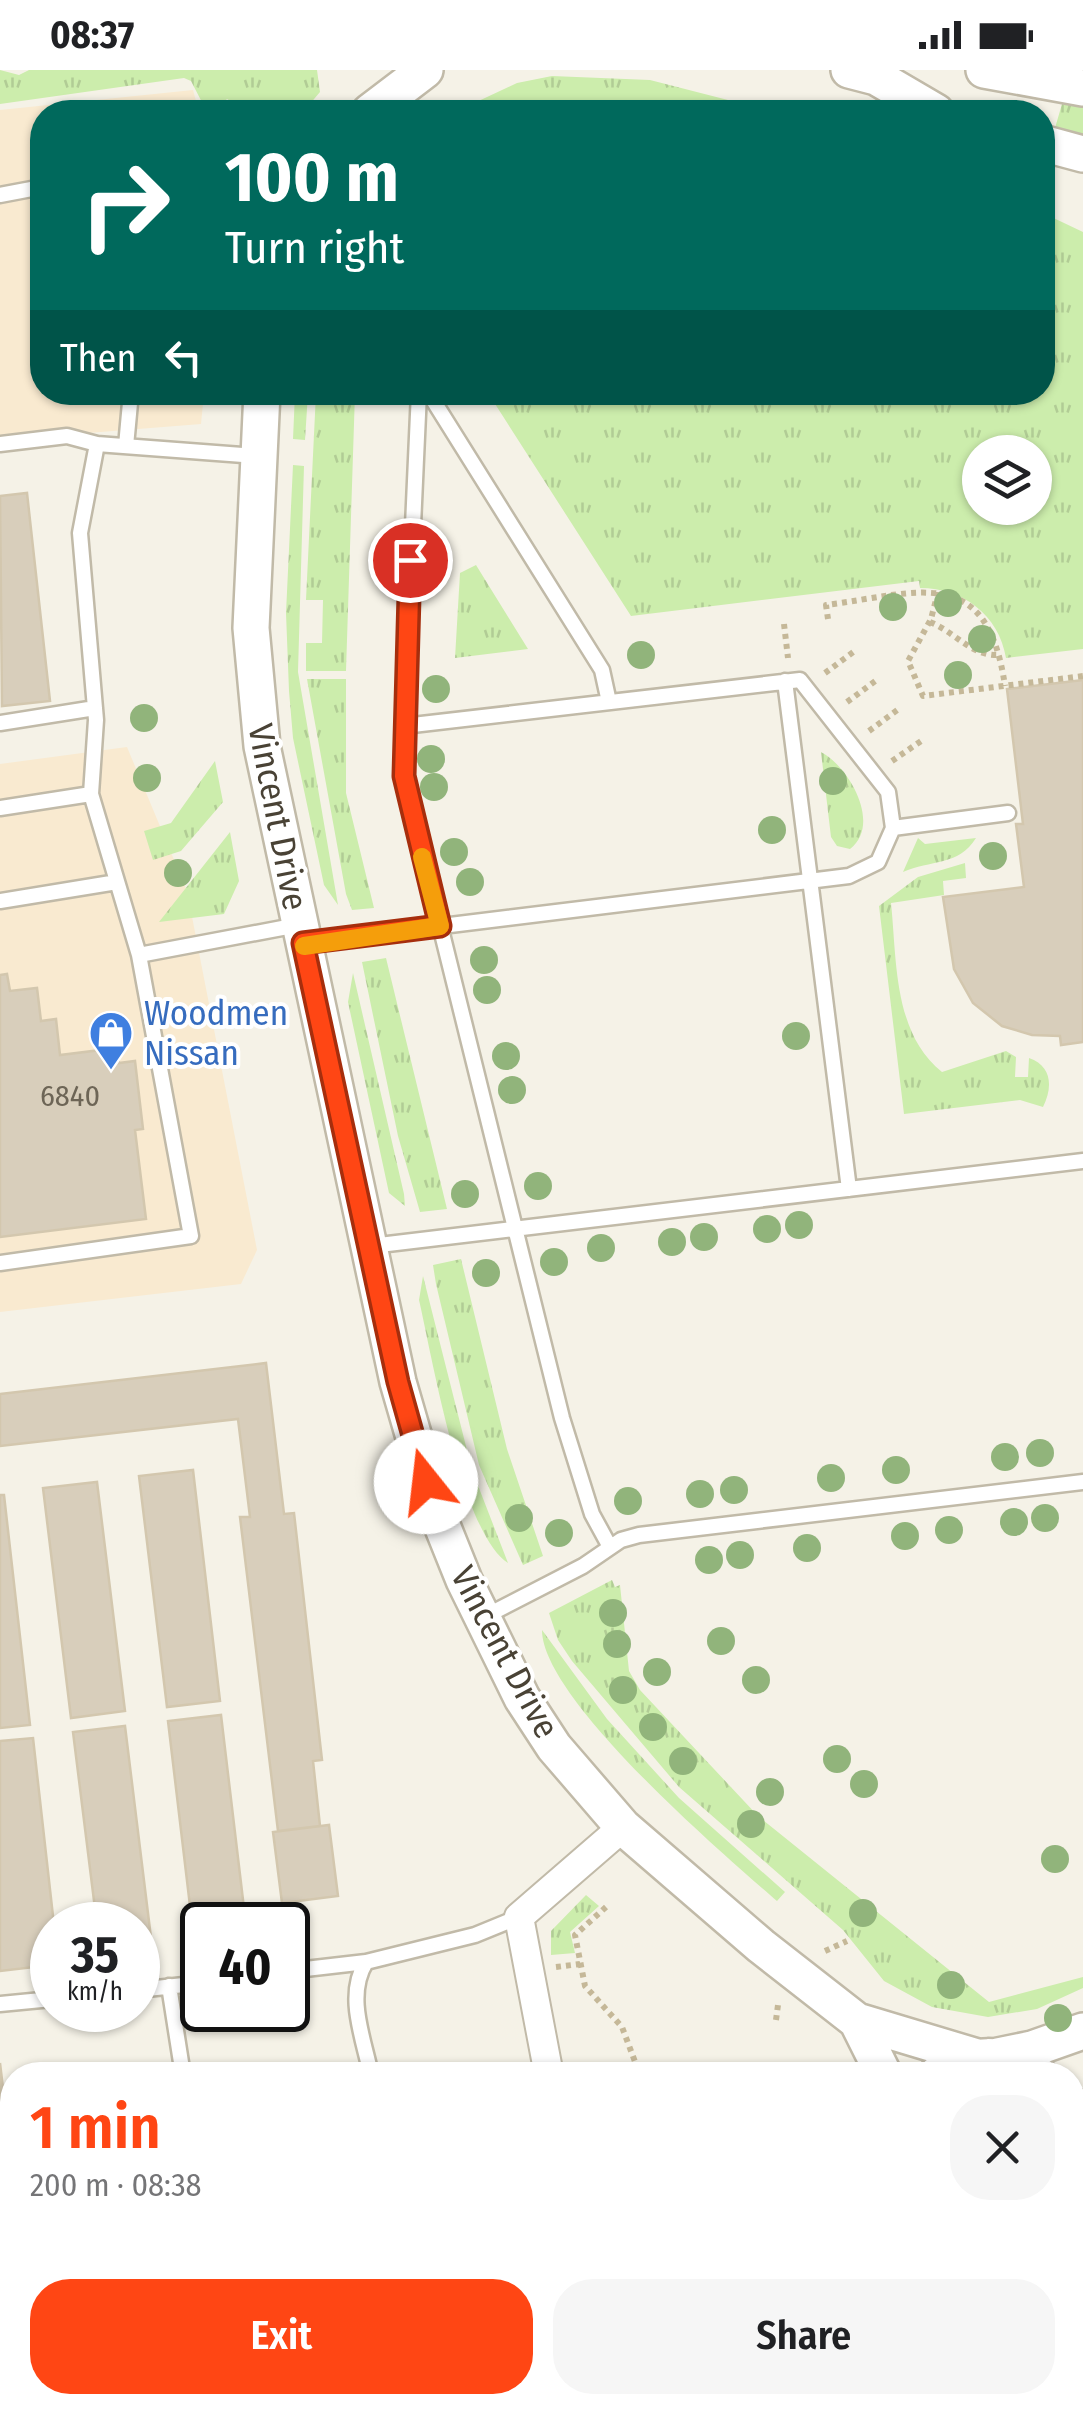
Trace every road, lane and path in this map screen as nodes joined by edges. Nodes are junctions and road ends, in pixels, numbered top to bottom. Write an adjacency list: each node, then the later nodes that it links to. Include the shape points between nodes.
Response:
1 (425, 70): 6 (street)
2 (913, 70): 4 (street)
3 (984, 70): 5 (street)
4 (862, 73): 7 (street)
5 (1083, 88)
6 (386, 100)
7 (913, 100)
8 (1055, 146): 9 (street)
9 (1083, 154)
10 (30, 189): 11 (lane)
11 (0, 195)
12 (130, 405): 18 (lane)
13 (261, 405): 19 (street, Vincent Drive)
14 (418, 405): 36 (lane)
15 (436, 405): 31 (lane, via 602,670)
16 (0, 444): 17 (lane, via 67,436)
17 (97, 444): 18 (lane); 32 (lane, via 80,533)
18 (126, 446): 19 (lane)
19 (258, 456): 48 (street, Vincent Drive, via 253,666 262,746)
20 (938, 592): 21 (path, via 826,605); 22 (path); 25 (path, via 978,613)
21 (828, 619)
22 (930, 622): 25 (path, via 974,651); 30 (path, via 908,661 922,696)
23 (784, 624): 28 (path)
24 (856, 650): 29 (path)
25 (1000, 655): 30 (path)
26 (1083, 676): 30 (path)
27 (878, 679): 34 (path)
28 (788, 680): 29 (lane); 31 (lane); 44 (lane)
29 (808, 686): 34 (lane)
30 (1005, 686)
31 (608, 702): 36 (lane)
32 (95, 708): 35 (lane); 40 (lane)
33 (900, 708): 38 (path)
34 (830, 714): 38 (lane)
35 (0, 723)
36 (404, 726): 47 (lane, via 406,788)
37 (924, 739): 39 (path)
38 (852, 744): 39 (lane)
39 (875, 773): 43 (lane, via 892,802)
40 (90, 794): 41 (lane); 45 (lane)
41 (0, 808)
42 (1008, 813): 43 (lane)
43 (893, 828): 44 (lane, via 885,852 869,869)
44 (812, 881): 47 (lane); 51 (lane)
45 (117, 882): 46 (lane); 49 (lane)
46 (0, 900)
47 (440, 926): 48 (lane); 52 (lane)
48 (301, 934): 49 (lane); 53 (street, Vincent Drive)
49 (139, 954): 54 (lane, via 191,1236)
50 (1083, 1161): 51 (lane)
51 (849, 1189): 52 (lane)
52 (514, 1229): 53 (lane); 56 (lane, via 574,1459)
53 (370, 1246): 57 (street, Vincent Drive, via 420,1462)
54 (0, 1263)
55 (1083, 1482): 56 (lane, via 639,1535)
56 (610, 1546): 57 (lane)
57 (482, 1618): 58 (street, Vincent Drive, via 554,1747)
58 (623, 1828): 60 (street); 68 (street, Vincent Drive)
59 (606, 1906): 74 (path, via 575,1935 580,1964 588,1991 622,2027)
60 (518, 1917): 61 (lane, via 475,1935); 73 (street)
61 (366, 1962): 62 (lane); 72 (lane, via 355,1996)
62 (310, 1968)
63 (180, 1985): 64 (lane)
64 (169, 1986): 65 (lane); 71 (lane)
65 (160, 1987)
66 (30, 2001): 67 (lane)
67 (0, 2004)
68 (858, 2020): 70 (street, Vincent Drive); 75 (street, Vincent Drive)
69 (1083, 2030): 70 (street)
70 (986, 2057): 76 (street); 77 (street, Vincent Drive)
71 (181, 2062)
72 (369, 2062)
73 (546, 2062)
74 (635, 2062)
75 (878, 2062)
76 (957, 2062)
77 (1016, 2062)

